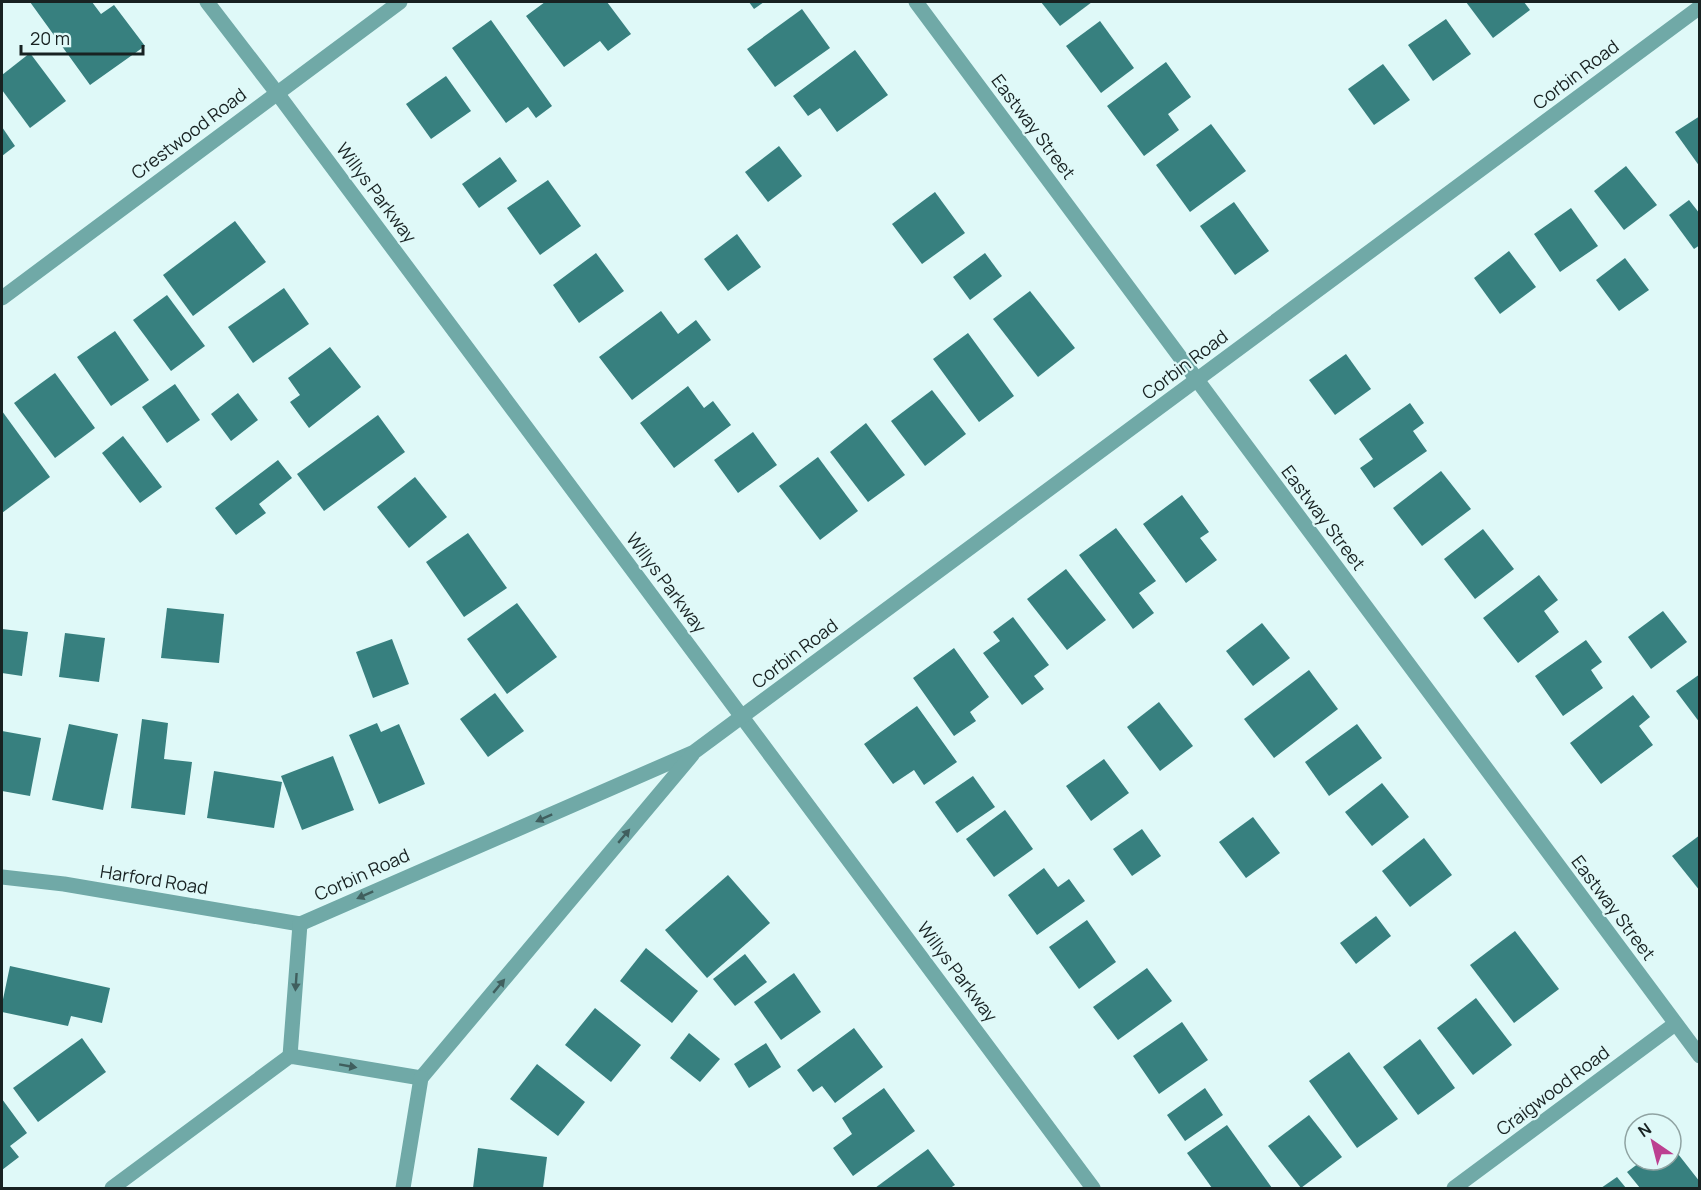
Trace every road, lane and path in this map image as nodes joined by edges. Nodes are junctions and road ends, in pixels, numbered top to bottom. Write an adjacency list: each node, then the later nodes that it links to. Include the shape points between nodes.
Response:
1 (207, 2): 5 (street, Willys Parkway)
2 (400, 2): 5 (street, Crestwood Road)
3 (916, 2): 7 (street, Eastway Street)
4 (1700, 8): 7 (street, Corbin Road)
5 (277, 93): 6 (street, Crestwood Road); 8 (street, Willys Parkway)
6 (2, 298)
7 (1197, 381): 8 (street, Corbin Road); 12 (street, Eastway Street)
8 (742, 718): 9 (street, Corbin Road); 18 (street, Willys Parkway)
9 (694, 752): 11 (street, Corbin Road, one-way to 11); 15 (street, Corbin Road, one-way to 9)
10 (2, 877): 11 (street, Harford Road)
11 (300, 924): 13 (street, one-way to 13)
12 (1675, 1024): 14 (street, Eastway Street); 19 (street, Craigwood Road)
13 (290, 1056): 15 (street, one-way to 15); 16 (street)
14 (1700, 1056)
15 (422, 1078): 17 (street)
16 (112, 1188)
17 (403, 1188)
18 (1093, 1188)
19 (1454, 1188)

